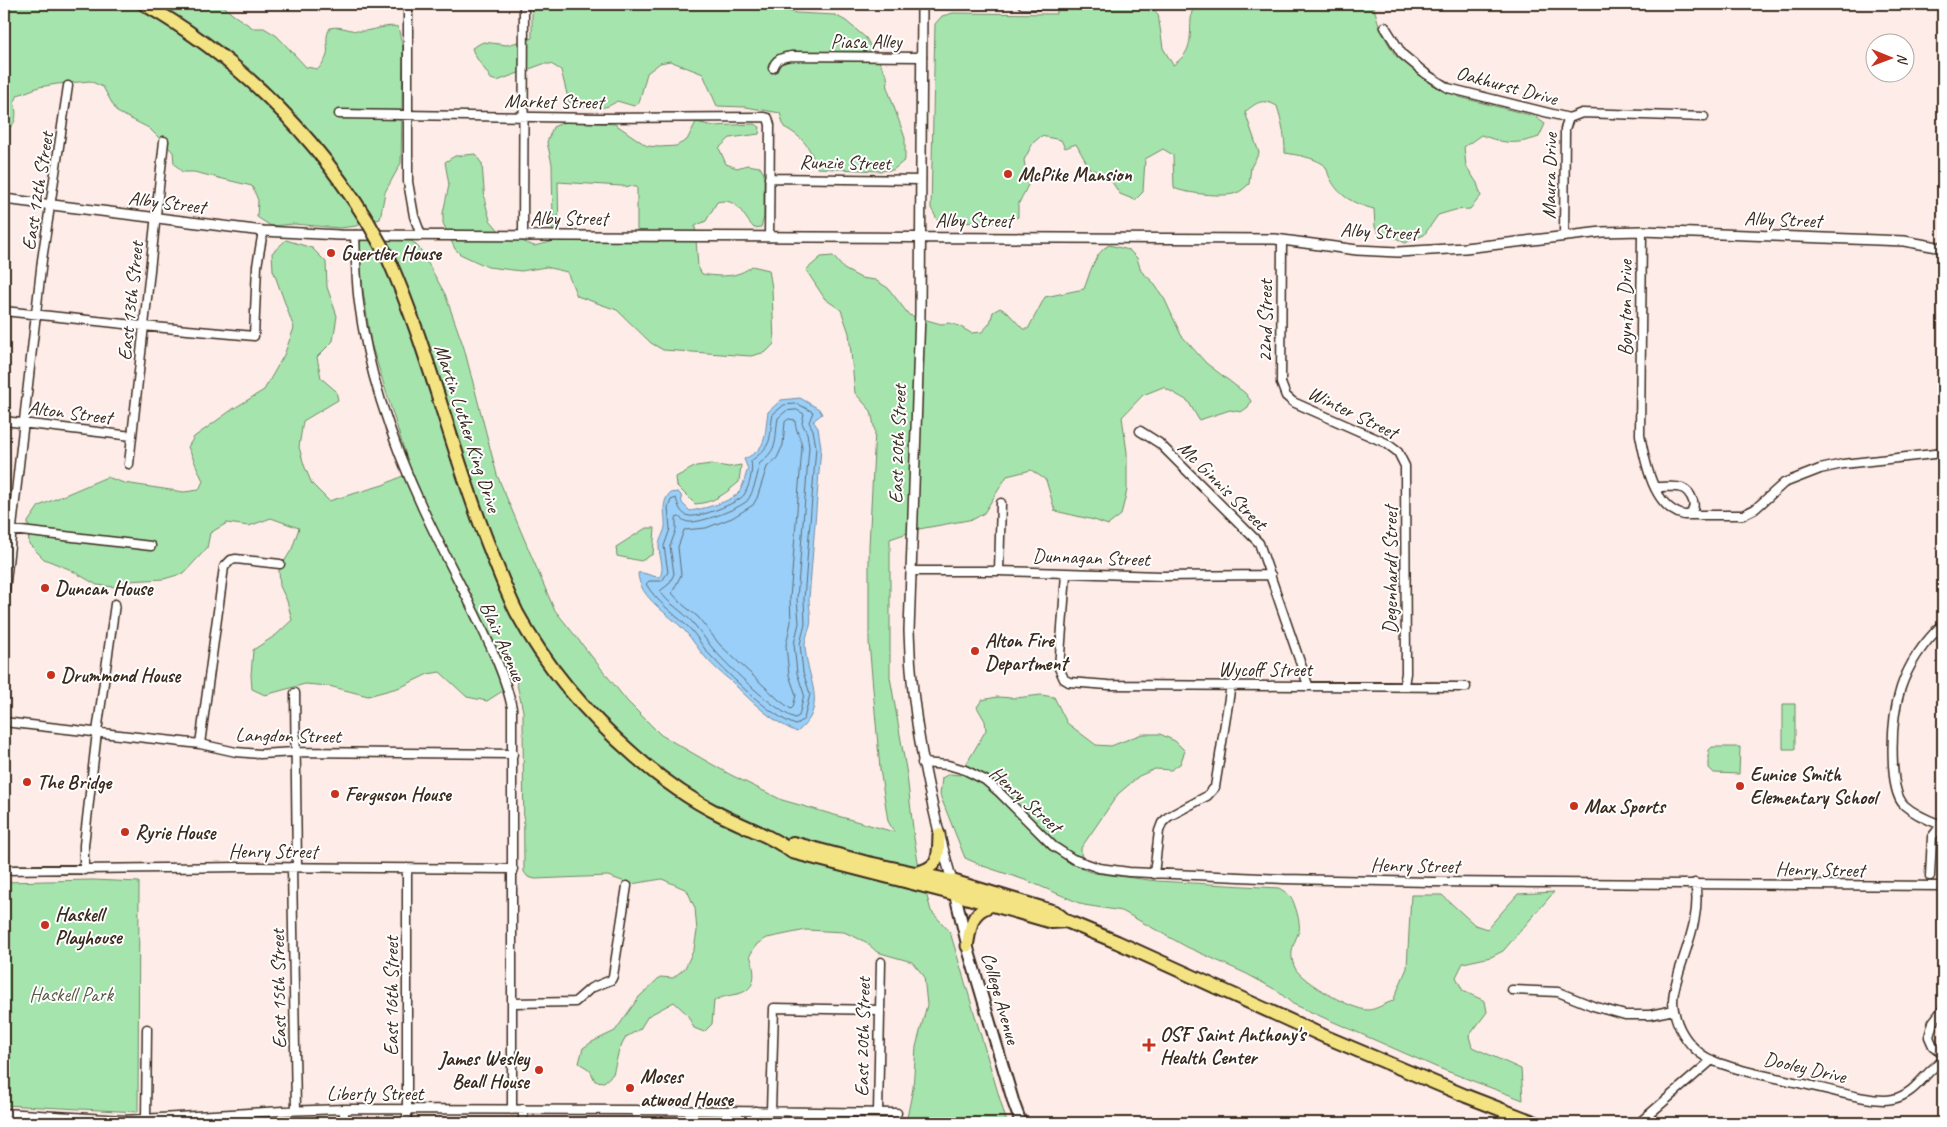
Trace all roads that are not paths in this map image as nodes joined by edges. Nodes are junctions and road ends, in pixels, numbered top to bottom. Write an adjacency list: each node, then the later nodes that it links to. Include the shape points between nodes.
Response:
1 (144, 4): 69 (highway, Martin Luther King Drive, bridge, via 210,46 268,95 335,172 368,222 388,258 411,316 505,588 532,639 561,678 620,742 675,787 709,809)
2 (408, 4): 12 (street)
3 (524, 4): 13 (street)
4 (922, 4): 8 (street, East 20th Street)
5 (1023, 4): 6 (street)
6 (1079, 4)
7 (1385, 27): 15 (street, Oakhurst Drive, via 1402,54 1448,88)
8 (922, 57): 9 (street, Piasa Alley, via 791,56 779,58); 18 (street, East 20th Street)
9 (773, 68)
10 (68, 86): 20 (street, East 12th Street)
11 (339, 114): 12 (street, Market Street)
12 (408, 116): 13 (street, Market Street); 24 (street, via 409,194)
13 (525, 116): 17 (street, Market Street, via 768,118); 25 (street)
14 (1704, 117): 15 (street, Oakhurst Drive, via 1582,113)
15 (1569, 118): 27 (street, Maura Drive, via 1565,129)
16 (164, 141): 21 (street, East 13th Street)
17 (769, 178): 18 (street, Runzie Street); 28 (street)
18 (921, 180): 29 (street, East 20th Street)
19 (4, 199): 20 (street, Alby Street)
20 (50, 205): 21 (street, Alby Street); 33 (street, East 12th Street)
21 (155, 218): 22 (street, Alby Street); 34 (street, East 13th Street)
22 (262, 231): 26 (street, Alby Street); 34 (street, via 254,336)
23 (1642, 231): 27 (street, Alby Street); 31 (street, Alby Street, via 1904,241); 43 (street, Boynton Drive, via 1640,435)
24 (421, 235): 25 (street, Alby Street); 26 (street, Alby Street)
25 (523, 235): 28 (street, Alby Street)
26 (356, 236): 65 (street, Blair Avenue, via 358,301 374,376 398,450 423,508 504,674 512,708)
27 (1564, 236): 30 (street, Alby Street, via 1398,252)
28 (769, 237): 29 (street, Alby Street)
29 (921, 238): 30 (street, Alby Street); 49 (street, East 20th Street)
30 (1282, 240): 35 (street, 22nd Street, via 1281,383)
31 (1943, 248)
32 (4, 310): 33 (street)
33 (36, 315): 34 (street); 37 (street, East 12th Street)
34 (143, 326): 39 (street, East 13th Street)
35 (1290, 400): 41 (street, Winter Street, via 1378,438 1392,446)
36 (4, 421): 37 (street, Alton Street)
37 (24, 423): 39 (street, Alton Street); 46 (street, East 12th Street)
38 (1140, 431): 52 (street, Mc Ginnis Street, via 1159,443 1254,536)
39 (132, 436): 42 (street, East 13th Street)
40 (1943, 453): 45 (street, via 1820,468 1784,483 1755,509 1743,515)
41 (1400, 456): 57 (street, Degenhardt Street, via 1406,478)
42 (129, 464)
43 (1655, 487): 45 (street, Boynton Drive, via 1676,514); 45 (street, via 1673,485 1685,488 1694,507)
44 (1001, 503): 50 (street)
45 (1689, 515)
46 (8, 530): 47 (street); 53 (street, East 12th Street)
47 (151, 546)
48 (280, 564): 63 (street, via 236,559 227,563 221,578)
49 (911, 571): 50 (street, Dunnagan Street); 66 (street, East 20th Street, via 910,660)
50 (999, 571): 51 (street, Dunnagan Street)
51 (1066, 574): 52 (street, Dunnagan Street); 56 (street, Wycoff Street, via 1059,668 1064,679 1076,684 1100,685)
52 (1271, 575): 58 (street, Mc Ginnis Street)
53 (4, 599)
54 (115, 604): 62 (street)
55 (1943, 624): 67 (street, via 1923,646 1906,674 1897,698 1893,732 1894,778 1900,800 1920,816)
56 (1232, 685): 58 (street, Wycoff Street); 76 (street, via 1215,787 1207,796 1162,823)
57 (1404, 685): 58 (street, Wycoff Street); 59 (street, Wycoff Street)
58 (1308, 686)
59 (1466, 687)
60 (295, 693): 64 (street, East 15th Street)
61 (4, 722): 62 (street, Langdon Street)
62 (97, 732): 63 (street, Langdon Street); 74 (street)
63 (200, 744): 64 (street, Langdon Street, via 236,752)
64 (295, 752): 65 (street, Langdon Street); 70 (street, East 15th Street)
65 (513, 754): 72 (street, Blair Avenue)
66 (922, 763): 68 (street, East 20th Street); 76 (street, Henry Street, via 948,764 986,780 1053,846 1073,859 1108,869)
67 (1942, 824): 77 (street, via 1932,837)
68 (939, 834): 75 (main road, via 936,863); 78 (street, East 20th Street)
69 (778, 841): 75 (highway); 82 (highway, via 792,852)
70 (294, 867): 71 (street, Henry Street); 74 (street, Henry Street); 97 (street, East 15th Street)
71 (407, 868): 72 (street, Henry Street); 98 (street, East 16th Street)
72 (513, 869): 88 (street, Blair Avenue)
73 (4, 870): 74 (street, Henry Street)
74 (84, 870)
75 (914, 873): 78 (highway)
76 (1154, 874): 79 (street, Henry Street, via 1284,880)
77 (1930, 876)
78 (952, 881): 82 (main road, College Avenue); 84 (highway, via 1055,912)
79 (1696, 884): 81 (street, Henry Street); 91 (street, Dooley Drive, via 1697,906 1674,994)
80 (627, 886): 88 (street, via 611,980 591,988 574,1002)
81 (1943, 886)
82 (955, 894): 83 (highway); 85 (main road, College Avenue)
83 (993, 905): 84 (highway, via 1052,922); 85 (main road, via 973,917)
84 (1066, 921): 117 (highway, via 1406,1072)
85 (967, 946): 116 (main road, College Avenue)
86 (881, 962): 90 (street, East 20th Street)
87 (1512, 990): 91 (street, via 1558,992 1624,1015 1650,1015)
88 (512, 1003): 99 (street, Blair Avenue)
89 (1943, 1009): 93 (street, via 1933,1022 1929,1037)
90 (879, 1010): 103 (street, via 774,1008); 105 (street, East 20th Street)
91 (1674, 1010): 94 (street, Dooley Drive, via 1689,1043)
92 (147, 1029): 108 (street)
93 (1943, 1054)
94 (1712, 1060): 95 (street, Dooley Drive, via 1838,1092 1887,1100 1904,1095); 118 (street)
95 (1943, 1061)
96 (344, 1109): 97 (street, Liberty Street); 98 (street, Liberty Street); 111 (street)
97 (296, 1110): 108 (street, Liberty Street)
98 (407, 1110): 99 (street, Liberty Street); 112 (street, East 16th Street)
99 (512, 1110): 100 (street, Liberty Street)
100 (523, 1110): 101 (street, Liberty Street); 113 (street)
101 (636, 1110): 102 (street, Liberty Street); 114 (street)
102 (754, 1111): 103 (street, Liberty Street); 115 (street)
103 (771, 1111): 105 (street, Liberty Street)
104 (4, 1113): 107 (street, Liberty Street)
105 (878, 1113): 106 (street, Liberty Street)
106 (897, 1113)
107 (22, 1115): 109 (street, Liberty Street); 110 (street)
108 (146, 1119): 109 (street, Liberty Street)
109 (124, 1122)
110 (22, 1123)
111 (344, 1123)
112 (407, 1123)
113 (523, 1123)
114 (636, 1123)
115 (754, 1123)
116 (1021, 1123)
117 (1536, 1123)
118 (1639, 1123)

